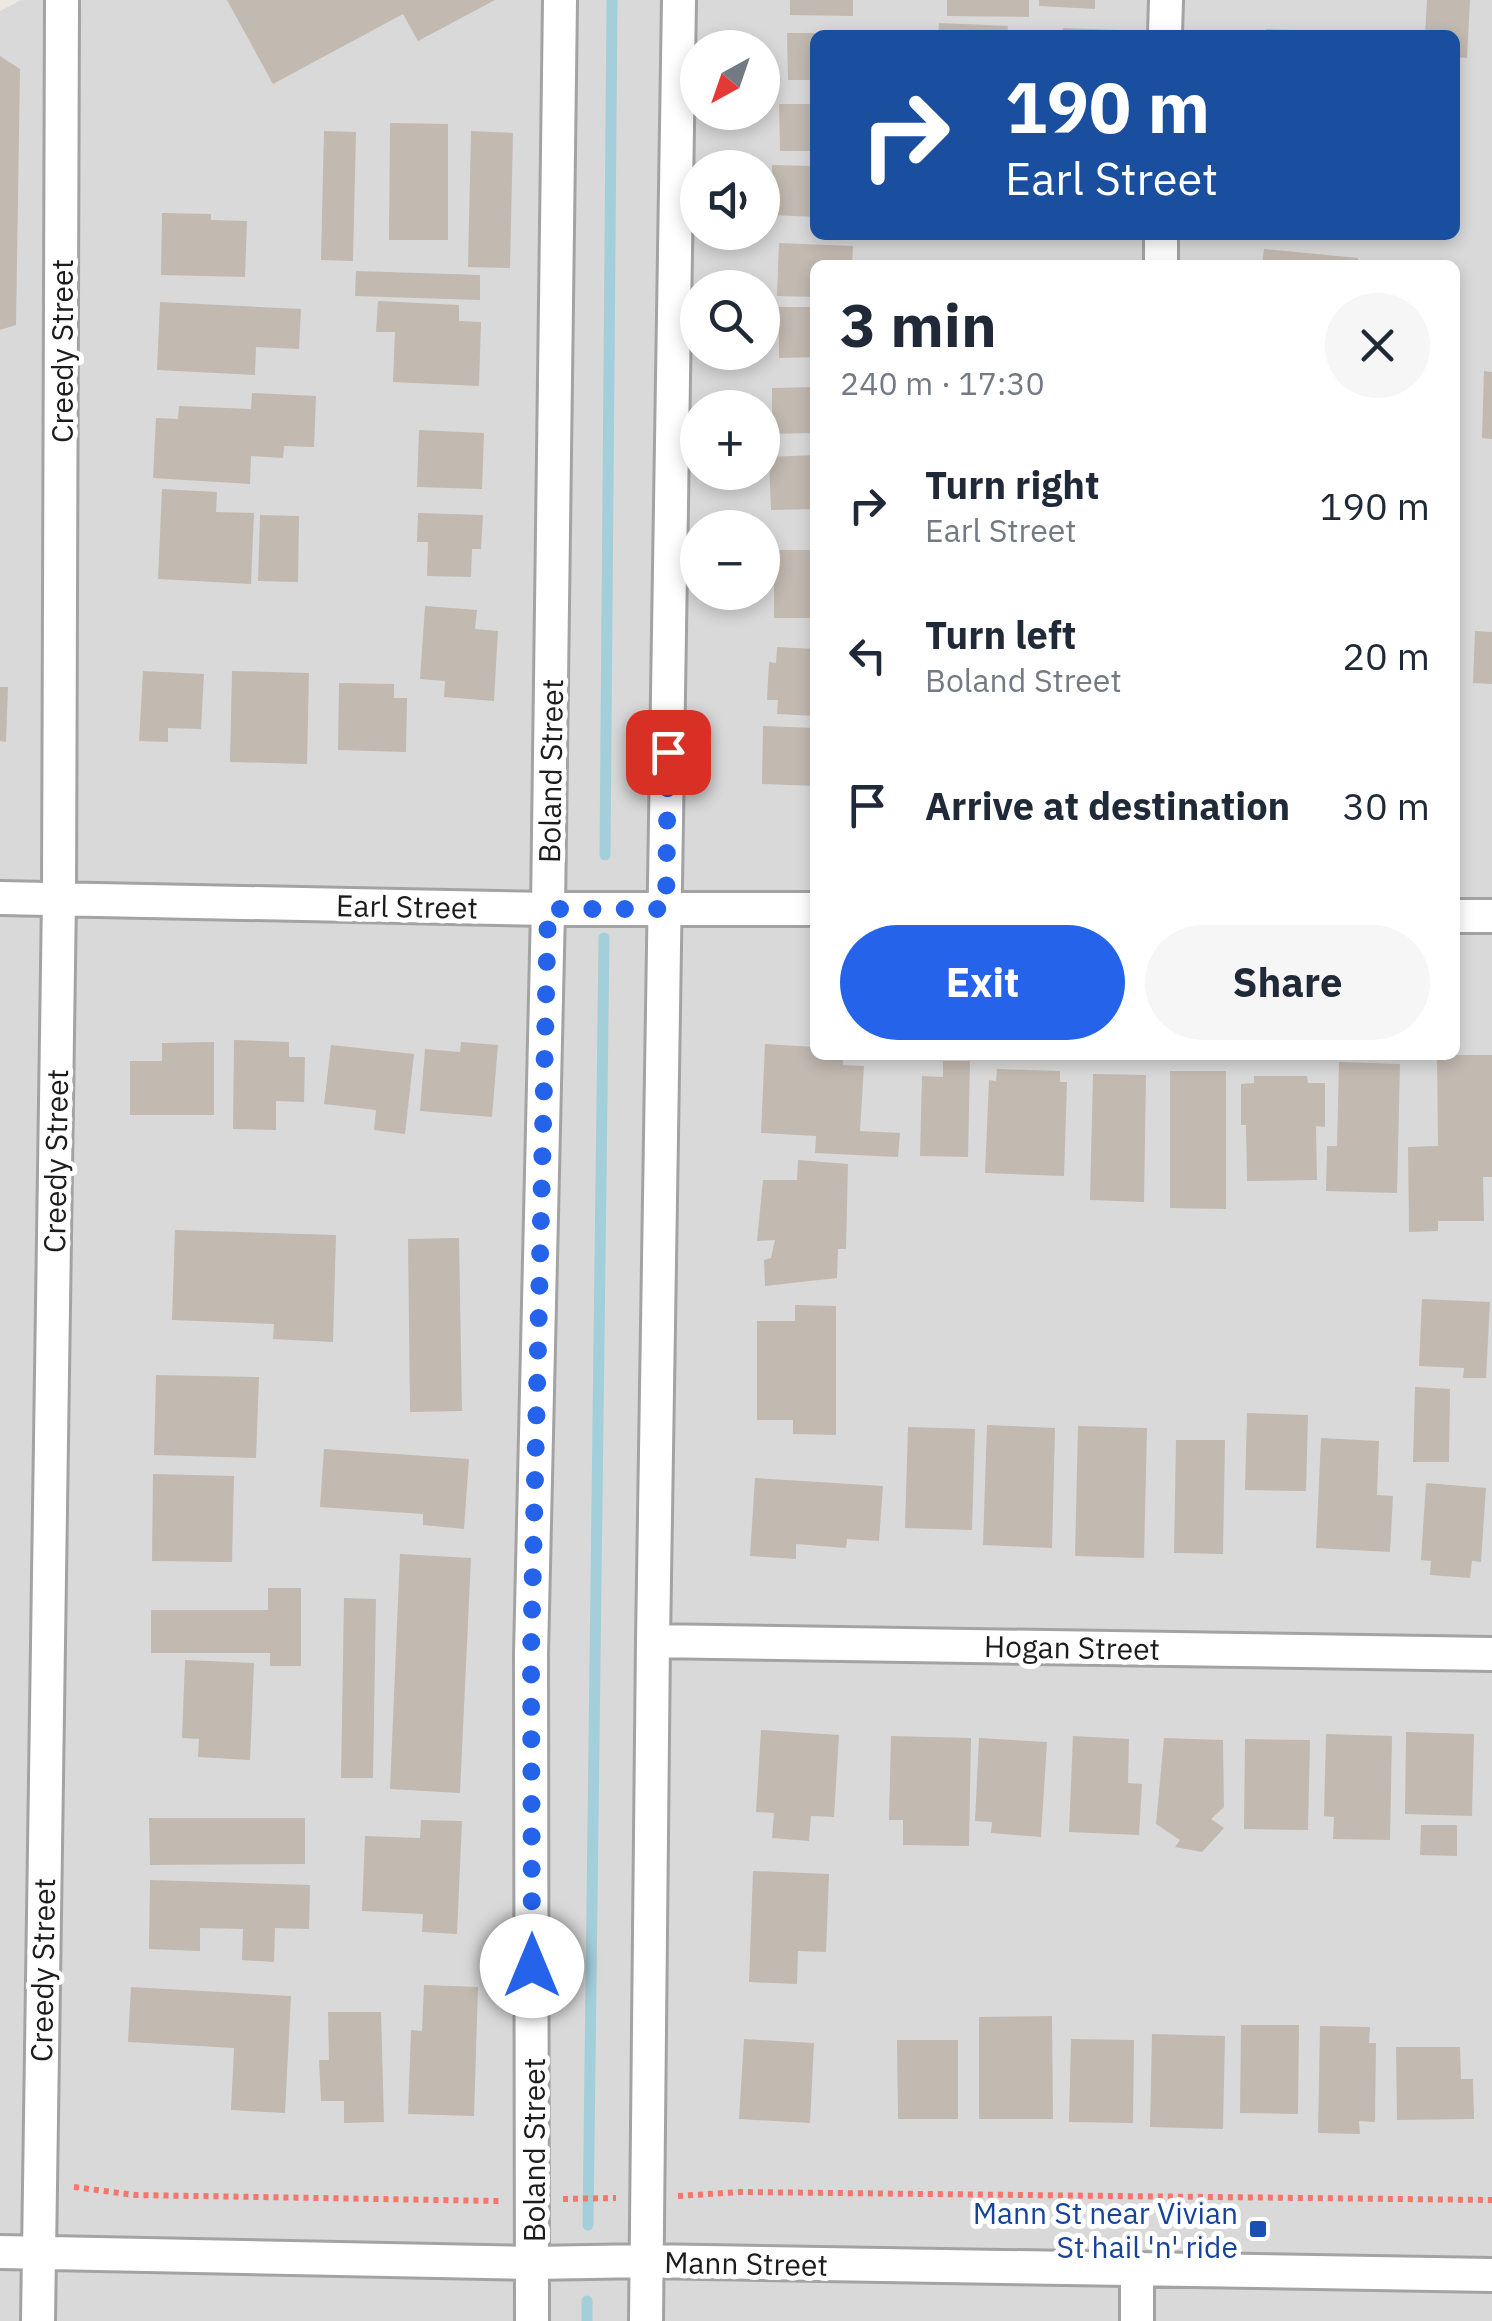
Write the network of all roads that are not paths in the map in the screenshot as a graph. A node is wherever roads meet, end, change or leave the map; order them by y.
1 (62, 0) edge
2 (560, 0) edge
3 (679, 0) edge
4 (1166, 0) edge
5 (1165, 30) edge
6 (0, 898) edge
7 (59, 899) junction
8 (548, 909) junction
9 (666, 909) junction
10 (810, 910) edge
11 (1460, 916) edge
12 (1492, 916) edge
13 (653, 1641) junction
14 (1492, 1654) edge
15 (0, 2252) edge
16 (38, 2252) junction
17 (646, 2261) junction
18 (533, 2263) junction
19 (1138, 2269) junction
20 (1492, 2275) edge
21 (38, 2321) edge
22 (532, 2321) edge
23 (646, 2321) edge
24 (1137, 2321) edge

1 - 7 street, Creedy Street
2 - 8 street, Boland Street
3 - 9 street
4 - 5 street
6 - 7 street, Earl Street
7 - 8 street, Earl Street
7 - 16 street, Creedy Street
8 - 9 street, Earl Street
8 - 18 street, Boland Street
9 - 10 street, Earl Street
9 - 13 street
11 - 12 street
13 - 14 street, Hogan Street
13 - 17 street
15 - 16 street, Mann Street
16 - 18 street, Mann Street
16 - 21 street, Creedy Street
17 - 18 street, Mann Street
17 - 19 street, Mann Street
17 - 23 street
18 - 22 street, Boland Street
19 - 20 street, Mann Street
19 - 24 street

